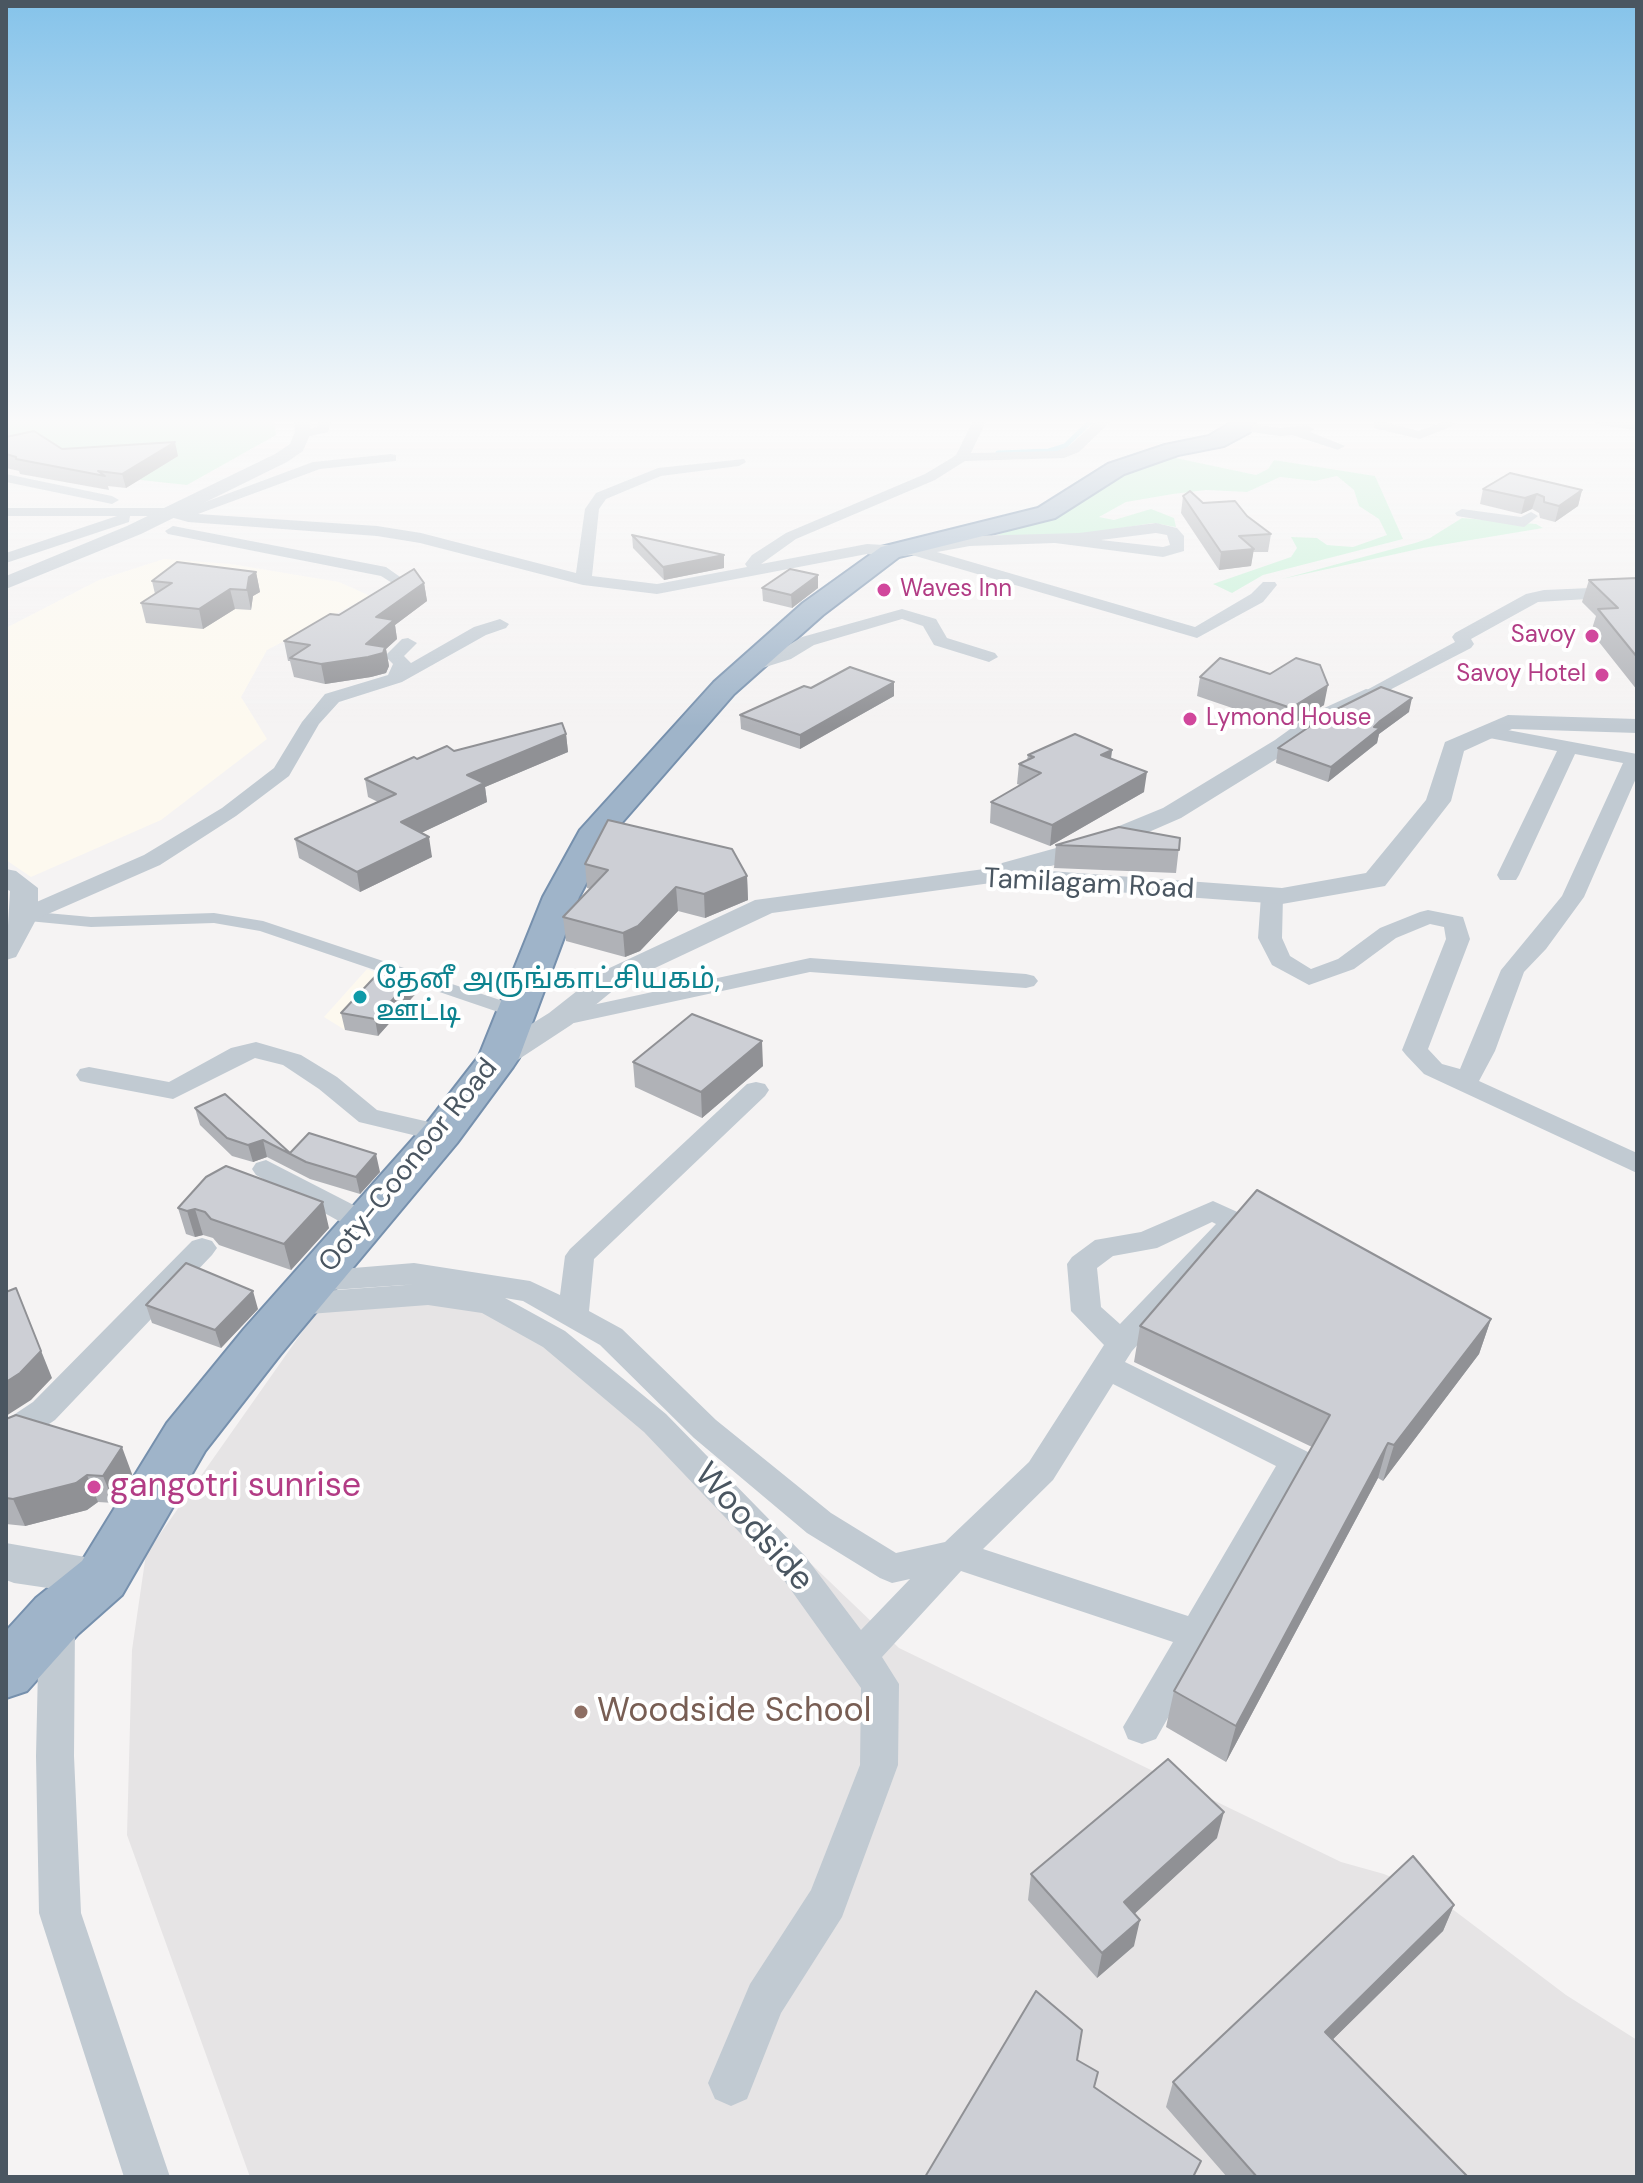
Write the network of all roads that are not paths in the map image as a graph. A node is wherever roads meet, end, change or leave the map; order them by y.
1 (128, 523) edge
2 (135, 523) edge
3 (160, 523) edge
4 (293, 523) edge
5 (590, 523) edge
6 (822, 523) edge
7 (1009, 523) edge
8 (1056, 539) junction
9 (902, 551) junction
10 (6, 558) edge
11 (756, 569) junction
12 (583, 580) junction
13 (6, 583) edge
14 (1269, 585) dead end
15 (405, 586) edge
16 (1637, 591) edge
17 (500, 624) dead end
18 (408, 643) dead end
19 (989, 657) dead end
20 (750, 666) junction
21 (396, 678) junction
22 (1372, 692) joint
23 (1637, 726) edge
24 (1486, 732) junction
25 (1568, 748) junction
26 (1636, 760) edge
27 (991, 875) junction
28 (1508, 875) dead end
29 (6, 877) edge
30 (1272, 896) junction
31 (15, 912) edge
32 (6, 951) edge
33 (1026, 981) dead end
34 (517, 1012) junction
35 (560, 1019) junction
36 (499, 1058) junction
37 (1433, 1069) junction
38 (89, 1075) dead end
39 (1467, 1080) junction
40 (756, 1090) dead end
41 (442, 1133) junction
42 (1637, 1143) edge
43 (1637, 1164) edge
44 (266, 1169) dead end
45 (365, 1223) junction
46 (202, 1248) dead end
47 (306, 1292) junction
48 (573, 1316) junction
49 (1114, 1355) junction
50 (6, 1436) edge
51 (955, 1554) junction
52 (6, 1561) edge
53 (102, 1578) junction
54 (57, 1616) junction
55 (1197, 1635) junction
56 (859, 1657) junction
57 (6, 1672) edge
58 (1142, 1727) dead end
59 (731, 2083) dead end
60 (147, 2177) edge

1 - 10 street
2 - 13 street
3 - 15 street
4 - 12 street
5 - 12 street
6 - 11 street
7 - 9 highway, Ooty-Coonoor Road
8 - 8 street
8 - 9 street
9 - 11 street
9 - 14 street
9 - 20 highway, Ooty-Coonoor Road
11 - 12 street
16 - 22 street
17 - 21 street
18 - 21 street
19 - 20 street
20 - 34 highway, Ooty-Coonoor Road
21 - 31 street
22 - 27 street
23 - 24 street, Tamilagam Road
24 - 25 street
24 - 30 street, Tamilagam Road
25 - 26 street
25 - 28 street
26 - 39 street
27 - 30 street, Tamilagam Road
27 - 35 street, Tamilagam Road
29 - 31 street
30 - 37 street
31 - 32 street
31 - 34 street
33 - 35 street
34 - 36 highway, Ooty-Coonoor Road
35 - 36 street, Tamilagam Road
36 - 41 highway, Ooty-Coonoor Road
37 - 39 street
37 - 43 street
38 - 41 street
39 - 42 street
40 - 48 street
41 - 45 highway, Ooty-Coonoor Road
44 - 45 street
45 - 47 highway, Ooty-Coonoor Road
46 - 50 street
47 - 48 street
47 - 53 highway, Ooty-Coonoor Road
47 - 56 street, Woodside
48 - 51 street
49 - 49 street
49 - 51 street
49 - 55 street
51 - 55 street
51 - 56 street
52 - 53 street
53 - 54 highway, Ooty-Coonoor Road
54 - 57 highway, Ooty-Coonoor Road
54 - 60 street
55 - 58 street
56 - 59 street, Woodside

